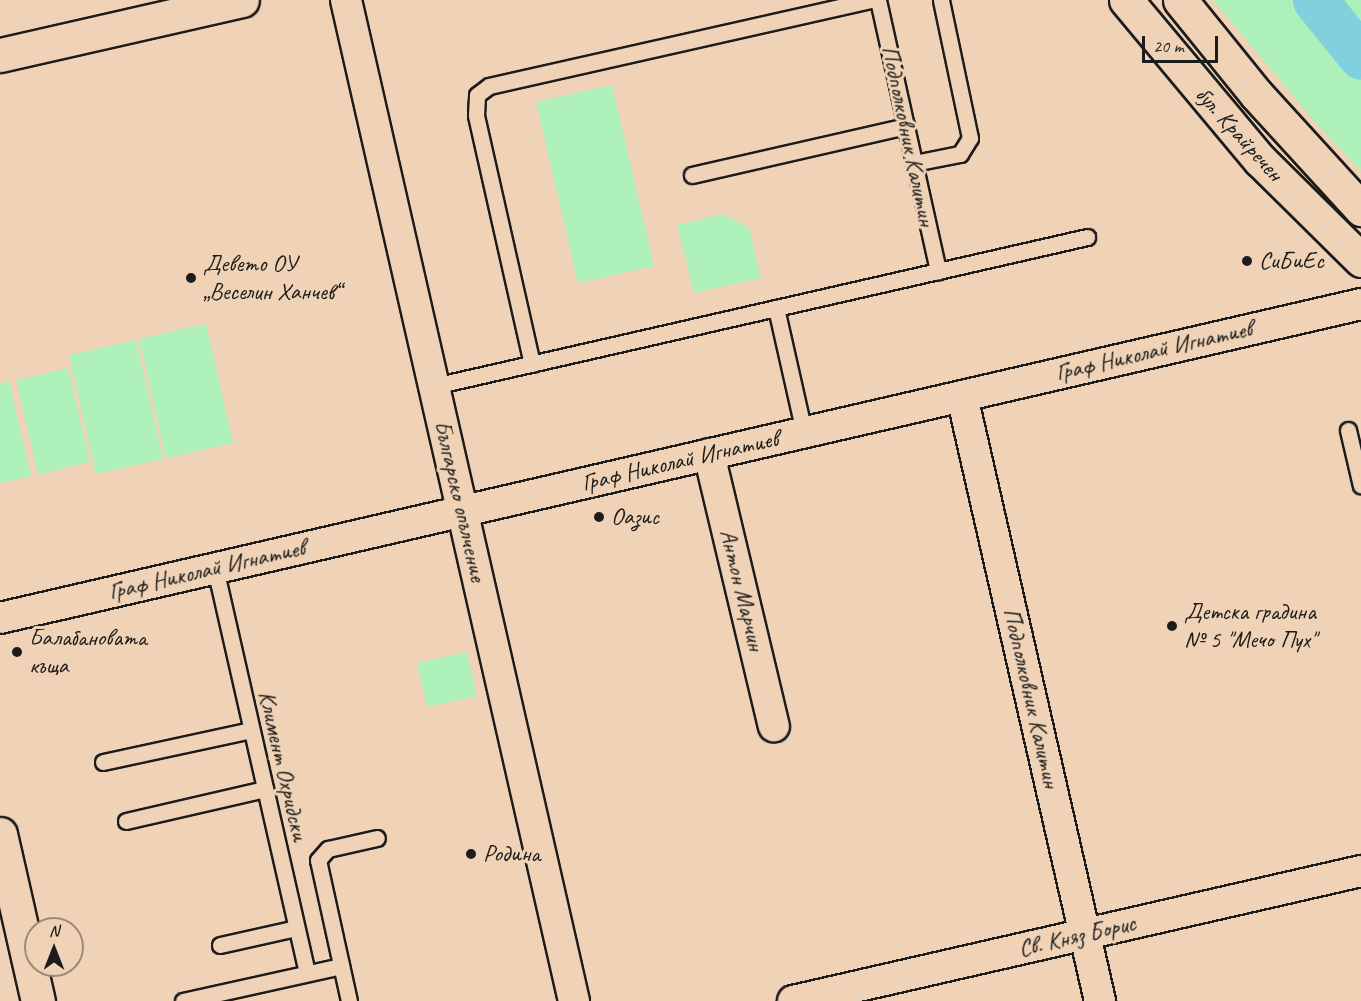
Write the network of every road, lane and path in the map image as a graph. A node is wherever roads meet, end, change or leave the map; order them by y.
1 (242, 0) edge
2 (346, 0) edge
3 (872, 0) edge
4 (878, 0) edge
5 (941, 0) edge
6 (1126, 0) edge
7 (1180, 0) edge
8 (0, 55) edge
9 (906, 126) junction
10 (914, 163) junction
11 (692, 175) dead end
12 (1361, 208) edge
13 (1087, 237) dead end
14 (1361, 260) edge
15 (938, 271) junction
16 (1361, 304) edge
17 (776, 308) junction
18 (532, 364) junction
19 (434, 386) junction
20 (962, 396) junction
21 (1348, 430) dead end
22 (804, 432) junction
23 (709, 454) junction
24 (1361, 486) edge
25 (462, 511) junction
26 (215, 568) junction
27 (0, 618) edge
28 (774, 726) dead end
29 (251, 730) junction
30 (104, 762) dead end
31 (265, 789) junction
32 (126, 820) dead end
33 (0, 834) edge
34 (376, 838) dead end
35 (1361, 871) edge
36 (296, 928) junction
37 (1085, 934) junction
38 (220, 945) dead end
39 (340, 966) junction
40 (307, 973) junction
41 (841, 996) edge
42 (38, 1001) edge
43 (183, 1001) edge
44 (349, 1001) edge
45 (574, 1001) edge
46 (793, 1001) edge
47 (1100, 1001) edge

1 - 8 main road
2 - 19 street, Българско опълчение
3 - 18 lane
4 - 9 lane, Подполковник Калитин
5 - 10 lane
6 - 14 main road, бул. Крайречен
7 - 12 main road, бул. Крайречен
9 - 10 lane, Подполковник Калитин
9 - 11 lane
10 - 15 lane, Подполковник Калитин
13 - 15 lane
15 - 17 lane
16 - 20 street, Граф Николай Игнатиев
17 - 18 lane
17 - 22 lane
18 - 19 lane
19 - 25 street, Българско опълчение
20 - 22 street, Граф Николай Игнатиев
20 - 37 street, Подполковник Калитин
21 - 24 lane
22 - 23 street, Граф Николай Игнатиев
23 - 25 street, Граф Николай Игнатиев
23 - 28 street, Антон Марчин
25 - 26 street, Граф Николай Игнатиев
25 - 45 street, Българско опълчение
26 - 27 street, Граф Николай Игнатиев
26 - 29 lane, Климент Охридски
29 - 30 lane
29 - 31 lane, Климент Охридски
31 - 32 lane
31 - 36 lane, Климент Охридски
33 - 42 main road
34 - 39 lane
35 - 37 street, Св. Княз Борис
36 - 38 lane
36 - 40 lane, Климент Охридски
37 - 41 street, Св. Княз Борис
37 - 47 street, Подполковник Калитин
39 - 40 lane
39 - 44 lane
40 - 43 lane
41 - 46 street, Св. Княз Борис

